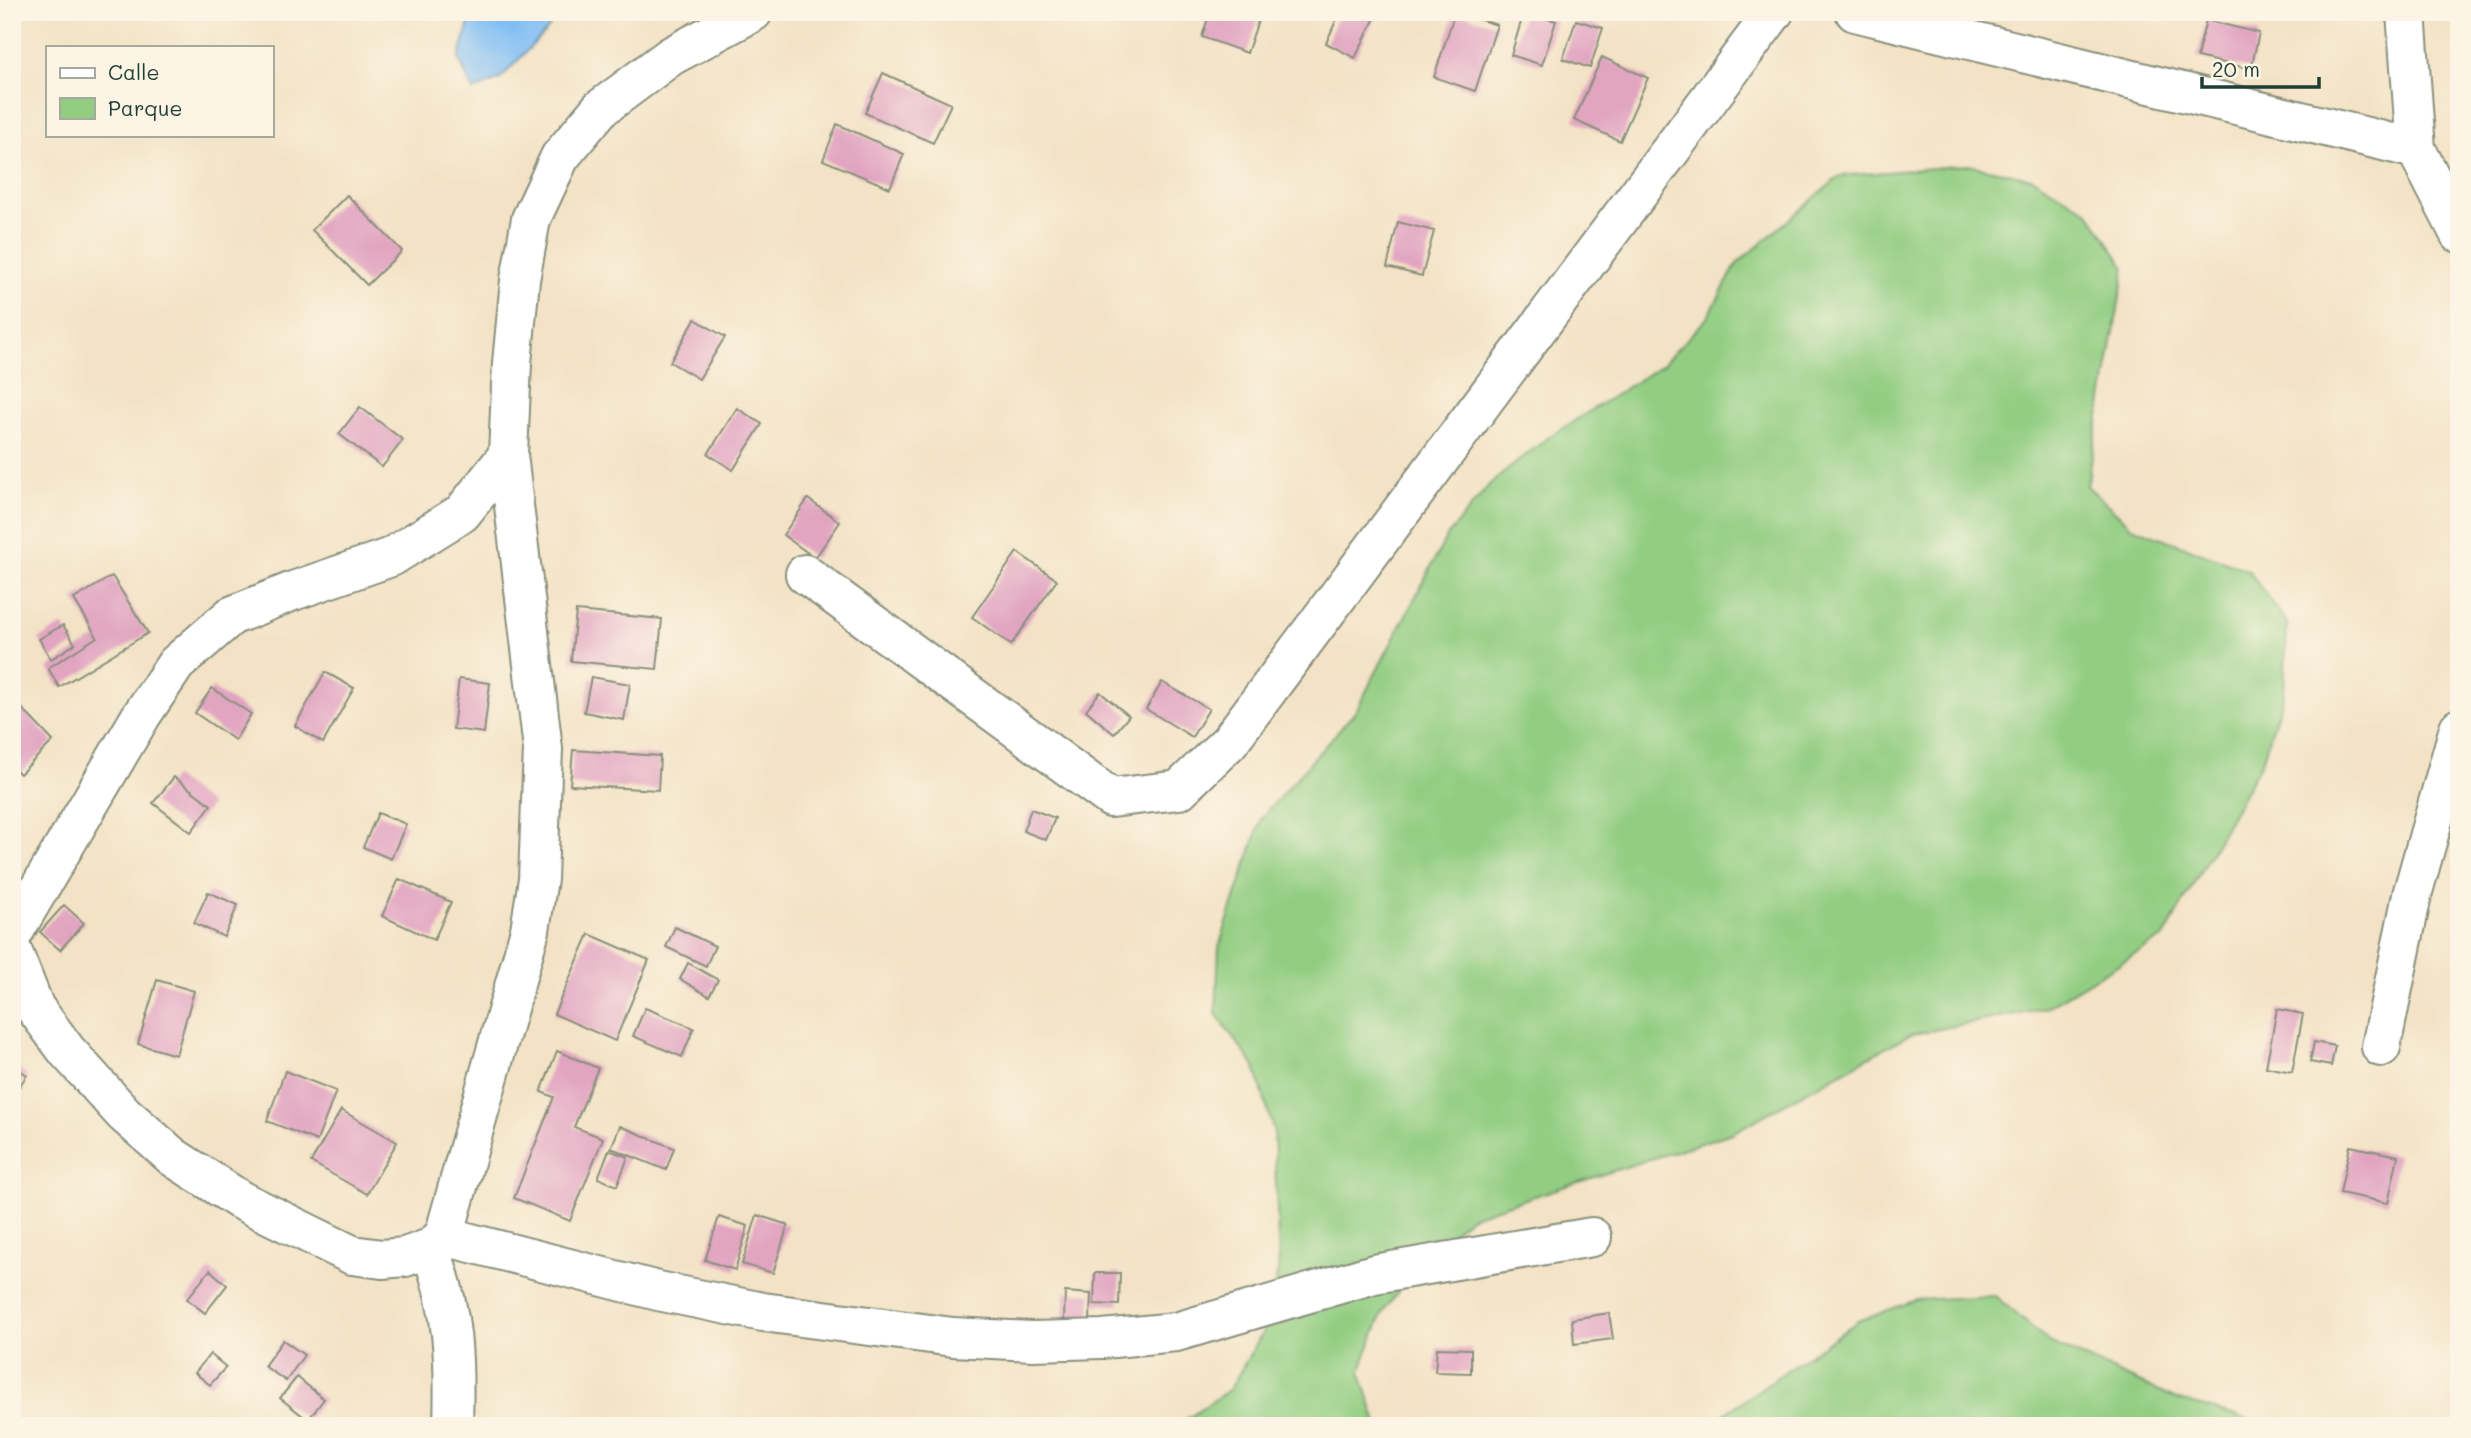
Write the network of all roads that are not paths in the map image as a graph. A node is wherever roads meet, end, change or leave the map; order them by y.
1 (753, 12) edge
2 (1774, 12) edge
3 (1855, 12) edge
4 (2406, 12) edge
5 (2416, 149) junction
6 (2459, 233) edge
7 (508, 455) junction
8 (805, 574) dead end
9 (2459, 728) edge
10 (12, 934) edge
11 (12, 950) edge
12 (2381, 1046) dead end
13 (1592, 1237) dead end
14 (437, 1242) junction
15 (453, 1426) edge

1 - 7 street
2 - 8 street
3 - 5 street
4 - 5 street
5 - 6 street
7 - 10 street
7 - 14 street
9 - 12 street
11 - 14 street
13 - 14 street
14 - 15 street

